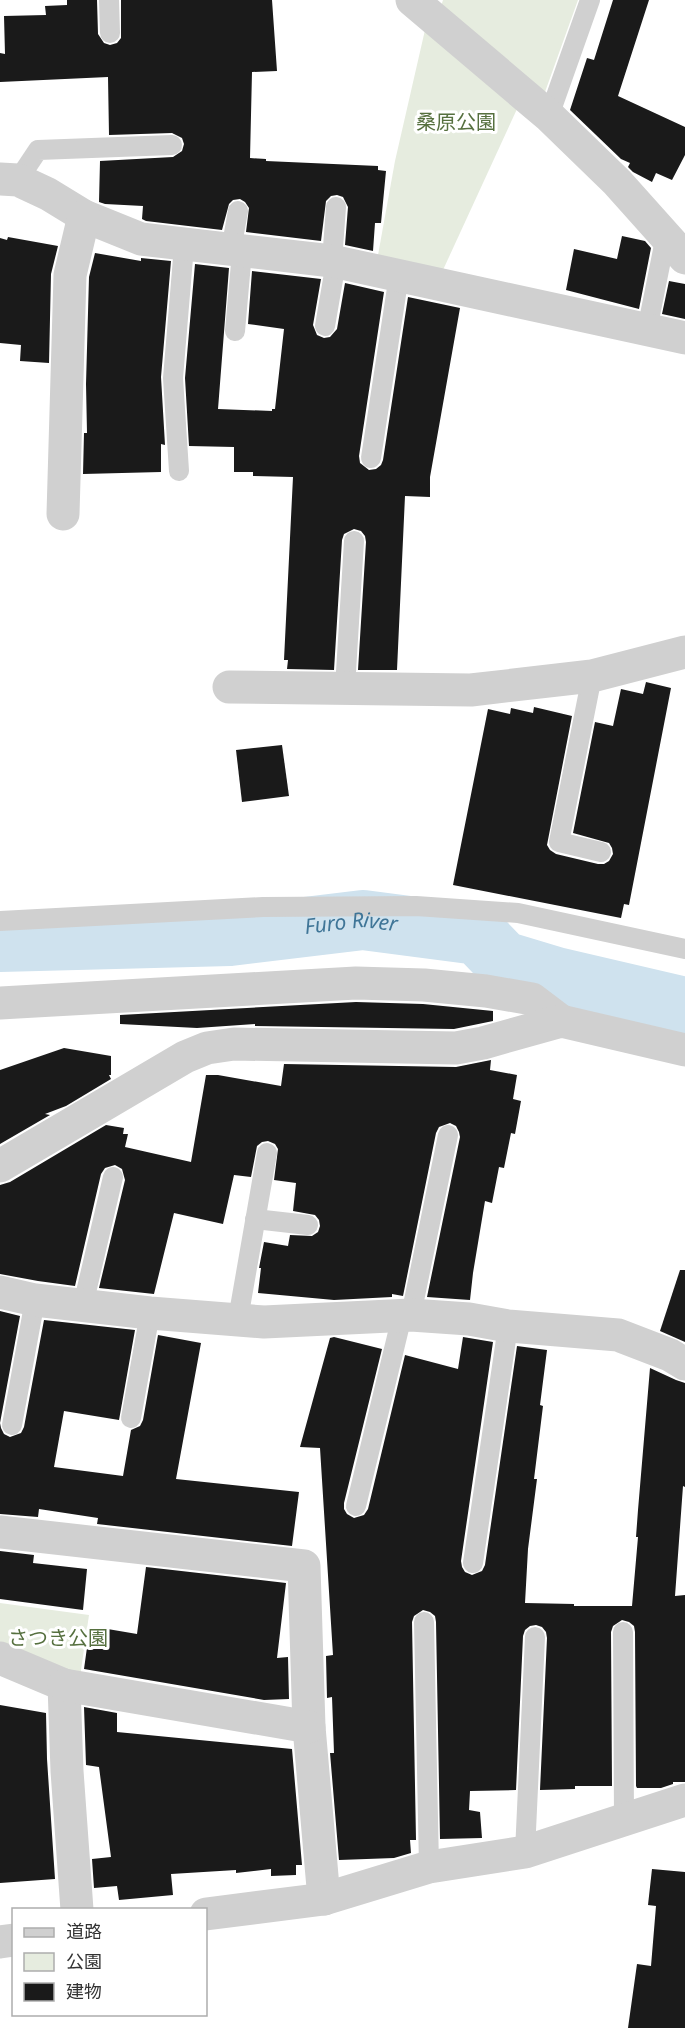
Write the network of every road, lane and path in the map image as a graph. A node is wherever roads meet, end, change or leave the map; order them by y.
1 (109, 0) edge
2 (412, 0) edge
3 (591, 0) edge
4 (110, 33) dead end
5 (549, 116) junction
6 (172, 145) dead end
7 (9, 180) edge
8 (336, 207) dead end
9 (238, 211) dead end
10 (84, 216) junction
11 (184, 246) junction
12 (676, 246) edge
13 (237, 251) junction
14 (334, 262) junction
15 (399, 274) junction
16 (325, 326) dead end
17 (647, 330) junction
18 (235, 331) dead end
19 (685, 338) edge
20 (370, 458) dead end
21 (179, 471) dead end
22 (63, 514) dead end
23 (354, 541) dead end
24 (685, 651) edge
25 (592, 676) junction
26 (229, 687) dead end
27 (345, 688) junction
28 (601, 852) dead end
29 (0, 921) edge
30 (685, 949) edge
31 (0, 1003) edge
32 (561, 1021) junction
33 (685, 1050) edge
34 (448, 1135) dead end
35 (267, 1153) dead end
36 (0, 1166) edge
37 (113, 1177) dead end
38 (255, 1219) junction
39 (308, 1225) dead end
40 (0, 1292) edge
41 (35, 1300) junction
42 (83, 1305) junction
43 (150, 1313) junction
44 (406, 1315) junction
45 (238, 1319) junction
46 (508, 1326) junction
47 (685, 1364) edge
48 (130, 1418) dead end
49 (12, 1425) dead end
50 (356, 1506) dead end
51 (0, 1532) edge
52 (473, 1563) dead end
53 (423, 1622) dead end
54 (623, 1632) dead end
55 (535, 1637) dead end
56 (0, 1658) edge
57 (64, 1685) junction
58 (309, 1727) junction
59 (685, 1800) edge
60 (624, 1819) junction
61 (525, 1851) junction
62 (429, 1867) junction
63 (324, 1899) junction
64 (77, 1908) edge
65 (207, 1914) edge

1 - 4 lane
2 - 5 street
3 - 5 lane
5 - 12 street
6 - 7 lane
7 - 10 street
8 - 14 lane
9 - 13 lane
10 - 11 street
10 - 22 street
11 - 13 street
11 - 21 lane
12 - 17 lane
13 - 14 street
13 - 18 lane
14 - 15 street
14 - 16 lane
15 - 17 street
15 - 20 lane
17 - 19 street
23 - 27 lane
24 - 25 street
25 - 27 street
25 - 28 lane
26 - 27 street
29 - 30 lane
31 - 32 street
32 - 33 street
32 - 36 street
34 - 44 lane
35 - 38 lane
37 - 42 lane
38 - 39 lane
38 - 45 lane
40 - 41 street
41 - 42 street
41 - 49 lane
42 - 43 street
43 - 45 street
43 - 48 lane
44 - 45 street
44 - 46 street
44 - 50 lane
46 - 47 street
46 - 52 lane
51 - 58 street
53 - 62 lane
54 - 60 lane
55 - 61 lane
56 - 57 street
57 - 58 street
57 - 64 street
58 - 63 street
59 - 60 street
60 - 61 street
61 - 62 street
62 - 63 street
63 - 65 street

